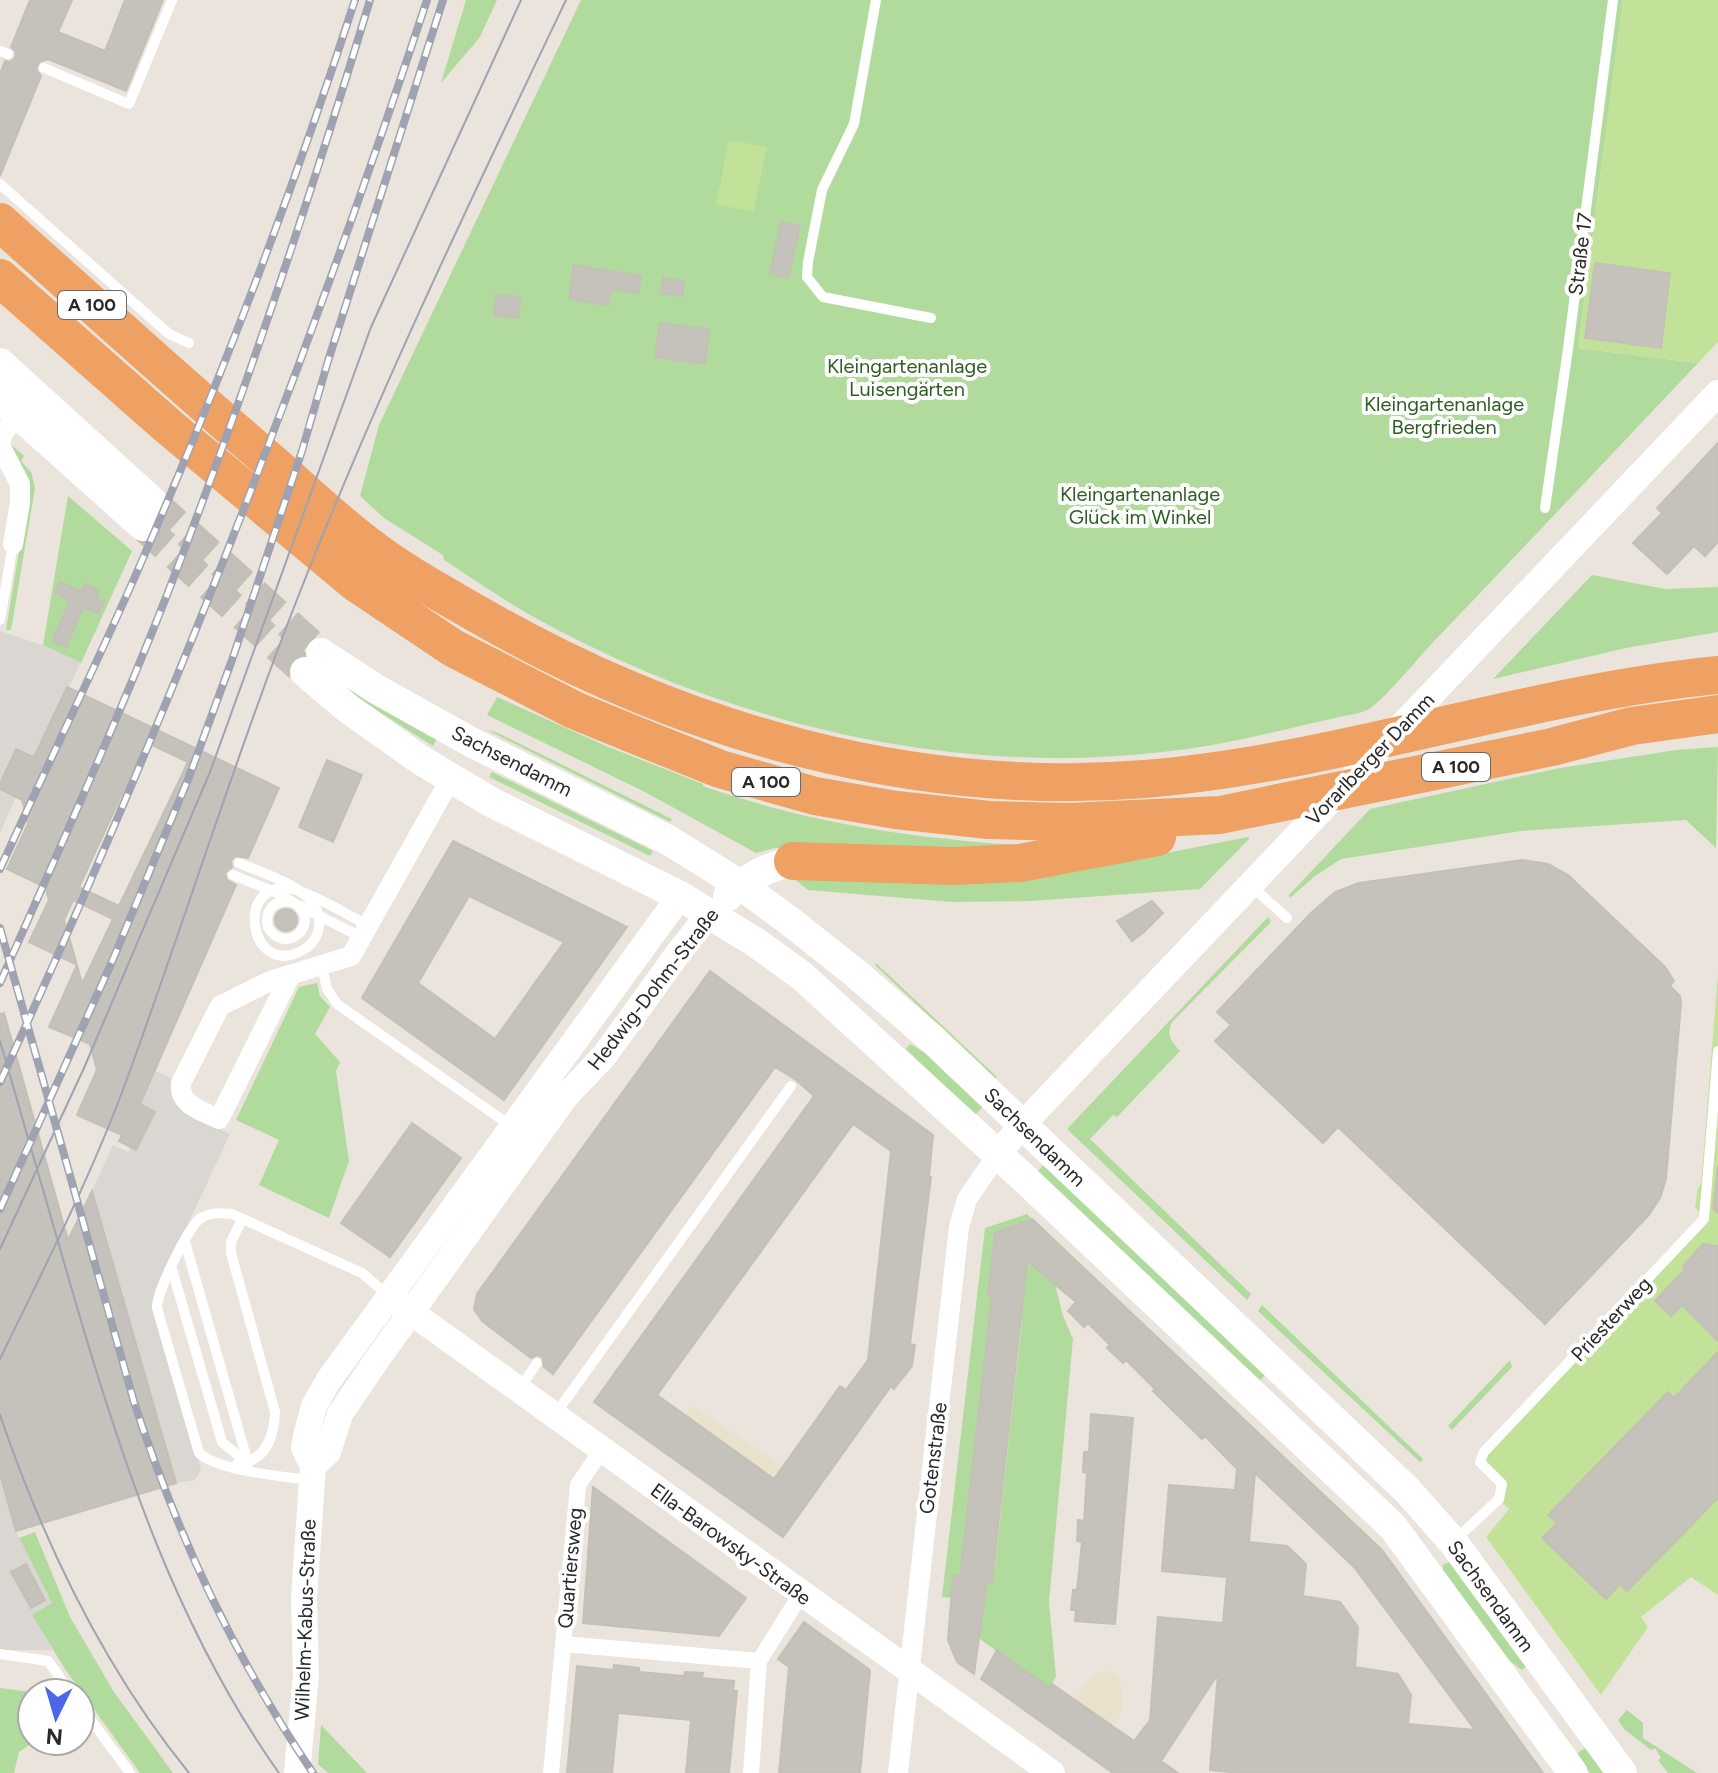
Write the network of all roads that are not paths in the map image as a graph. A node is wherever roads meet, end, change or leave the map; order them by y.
1 (172, 0) edge
2 (876, 0) edge
3 (1613, 0) edge
4 (44, 68) dead end
5 (0, 184) edge
6 (0, 222) edge
7 (0, 278) edge
8 (931, 318) dead end
9 (189, 343) dead end
10 (0, 363) edge
11 (1718, 393) edge
12 (9, 406) edge
13 (1545, 508) dead end
14 (13, 544) joint
15 (0, 620) edge
16 (1718, 646) edge
17 (1718, 675) edge
18 (1653, 683) junction
19 (1709, 717) edge
20 (471, 742) junction
21 (451, 778) junction
22 (1220, 815) junction
23 (793, 861) joint
24 (239, 863) dead end
25 (233, 875) dead end
26 (739, 884) junction
27 (1250, 885) junction
28 (680, 896) junction
29 (710, 913) junction
30 (1287, 918) dead end
31 (366, 932) junction
32 (322, 967) junction
33 (290, 976) junction
34 (1718, 1051) edge
35 (791, 1086) dead end
36 (1022, 1125) junction
37 (512, 1127) junction
38 (998, 1154) junction
39 (242, 1219) junction
40 (185, 1242) junction
41 (172, 1269) junction
42 (400, 1304) junction
43 (537, 1363) dead end
44 (518, 1391) junction
45 (554, 1416) junction
46 (601, 1451) junction
47 (248, 1463) junction
48 (231, 1465) junction
49 (312, 1473) junction
50 (260, 1474) junction
51 (1453, 1542) junction
52 (1423, 1566) junction
53 (801, 1594) junction
54 (563, 1644) junction
55 (0, 1654) edge
56 (759, 1661) junction
57 (909, 1671) junction
58 (60, 1677) edge
59 (96, 1727) edge
60 (1588, 1727) junction
61 (1565, 1762) edge
62 (130, 1773) edge
63 (297, 1773) edge
64 (551, 1773) edge
65 (751, 1773) edge
66 (898, 1773) edge
67 (1052, 1773) edge
68 (1622, 1773) edge

1 - 4 lane
2 - 8 lane
3 - 13 lane, Straße 17
5 - 9 lane
6 - 18 highway, A 100
7 - 22 highway, A 100
10 - 12 main road
11 - 27 street, Vorarlberger Damm
12 - 14 street
14 - 15 lane
16 - 18 highway
17 - 18 highway, A 100
19 - 22 highway, A 100
20 - 21 main road
20 - 21 main road, Sachsendamm
20 - 26 main road, Sachsendamm
21 - 28 main road, Sachsendamm
21 - 31 street
22 - 23 highway
23 - 26 main road
24 - 31 lane
25 - 31 lane
26 - 28 main road, Hedwig-Dohm-Straße
26 - 29 main road, Hedwig-Dohm-Straße
26 - 36 main road, Sachsendamm
27 - 30 lane
27 - 36 street, Vorarlberger Damm
28 - 29 main road, Sachsendamm
28 - 37 street, Hedwig-Dohm-Straße
29 - 38 main road, Sachsendamm
29 - 42 street, Hedwig-Dohm-Straße
31 - 32 street
32 - 33 street
32 - 37 lane
33 - 33 street
34 - 51 lane, Priesterweg
35 - 45 lane
36 - 38 street, Vorarlberger Damm
36 - 51 main road, Sachsendamm
37 - 42 street, Hedwig-Dohm-Straße
38 - 52 main road, Sachsendamm
38 - 57 street, Gotenstraße
39 - 40 lane
39 - 42 lane
39 - 47 lane
40 - 41 lane
40 - 47 lane
41 - 47 lane
41 - 48 lane
42 - 44 street, Ella-Barowsky-Straße
42 - 49 street, Wilhelm-Kabus-Straße
43 - 44 lane
44 - 45 street, Ella-Barowsky-Straße
45 - 46 street, Ella-Barowsky-Straße
46 - 53 street, Ella-Barowsky-Straße
46 - 54 street, Quartiersweg
47 - 48 lane
47 - 50 lane
48 - 50 lane
49 - 50 lane
49 - 63 street, Wilhelm-Kabus-Straße
51 - 52 main road
51 - 60 main road, Sachsendamm
52 - 61 main road, Sachsendamm
53 - 56 street
53 - 57 street, Ella-Barowsky-Straße
54 - 56 street, Quartiersweg
54 - 64 street, Quartiersweg
55 - 58 lane
56 - 65 street
57 - 66 street, Gotenstraße
57 - 67 street, Ella-Barowsky-Straße
59 - 62 lane
60 - 61 main road
60 - 68 main road, Sachsendamm

